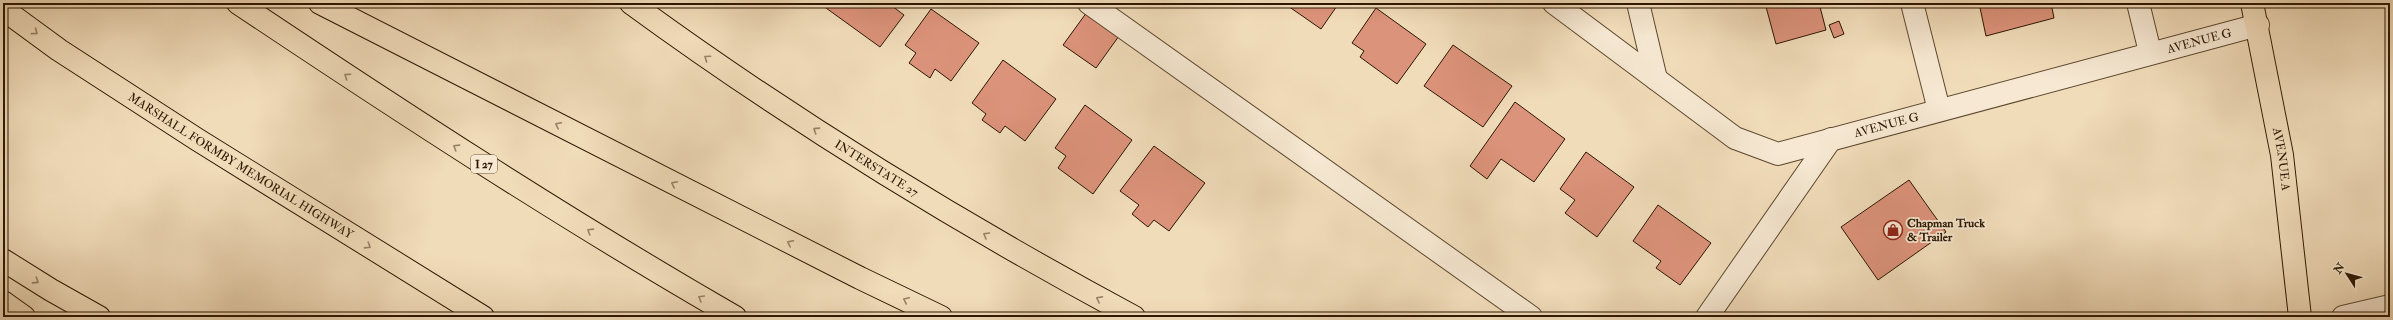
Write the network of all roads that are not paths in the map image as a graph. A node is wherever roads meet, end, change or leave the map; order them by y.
1 (238, 3) edge
2 (320, 3) edge
3 (1089, 3) edge
4 (1554, 3) edge
5 (1638, 3) edge
6 (1912, 3) edge
7 (2138, 3) edge
8 (2252, 3) edge
9 (634, 4) edge
10 (3, 9) edge
11 (2258, 25) junction
12 (2150, 52) junction
13 (1656, 79) junction
14 (1939, 110) junction
15 (1831, 140) junction
16 (3, 260) edge
17 (3, 302) edge
18 (2390, 306) edge
19 (24, 317) edge
20 (99, 317) edge
21 (483, 317) edge
22 (735, 317) edge
23 (941, 317) edge
24 (1134, 317) edge
25 (1531, 317) edge
26 (1707, 317) edge
27 (2300, 317) edge
28 (2344, 317) edge

22 -> 1 main road, I 27
23 -> 2 main road
3 - 25 street
4 - 13 street, AVENUE G
5 - 13 street
6 - 14 street
7 - 12 street
8 - 11 main road, AVENUE A
24 -> 9 main road, INTERSTATE 27
10 -> 21 main road, MARSHALL FORMBY MEMORIAL HIGHWAY
11 - 12 street, AVENUE G
11 - 27 main road, AVENUE A
12 - 14 street, AVENUE G
13 - 15 street, AVENUE G
14 - 15 street, AVENUE G
15 - 26 street
16 -> 20 main road
17 - 19 main road
18 - 28 street

